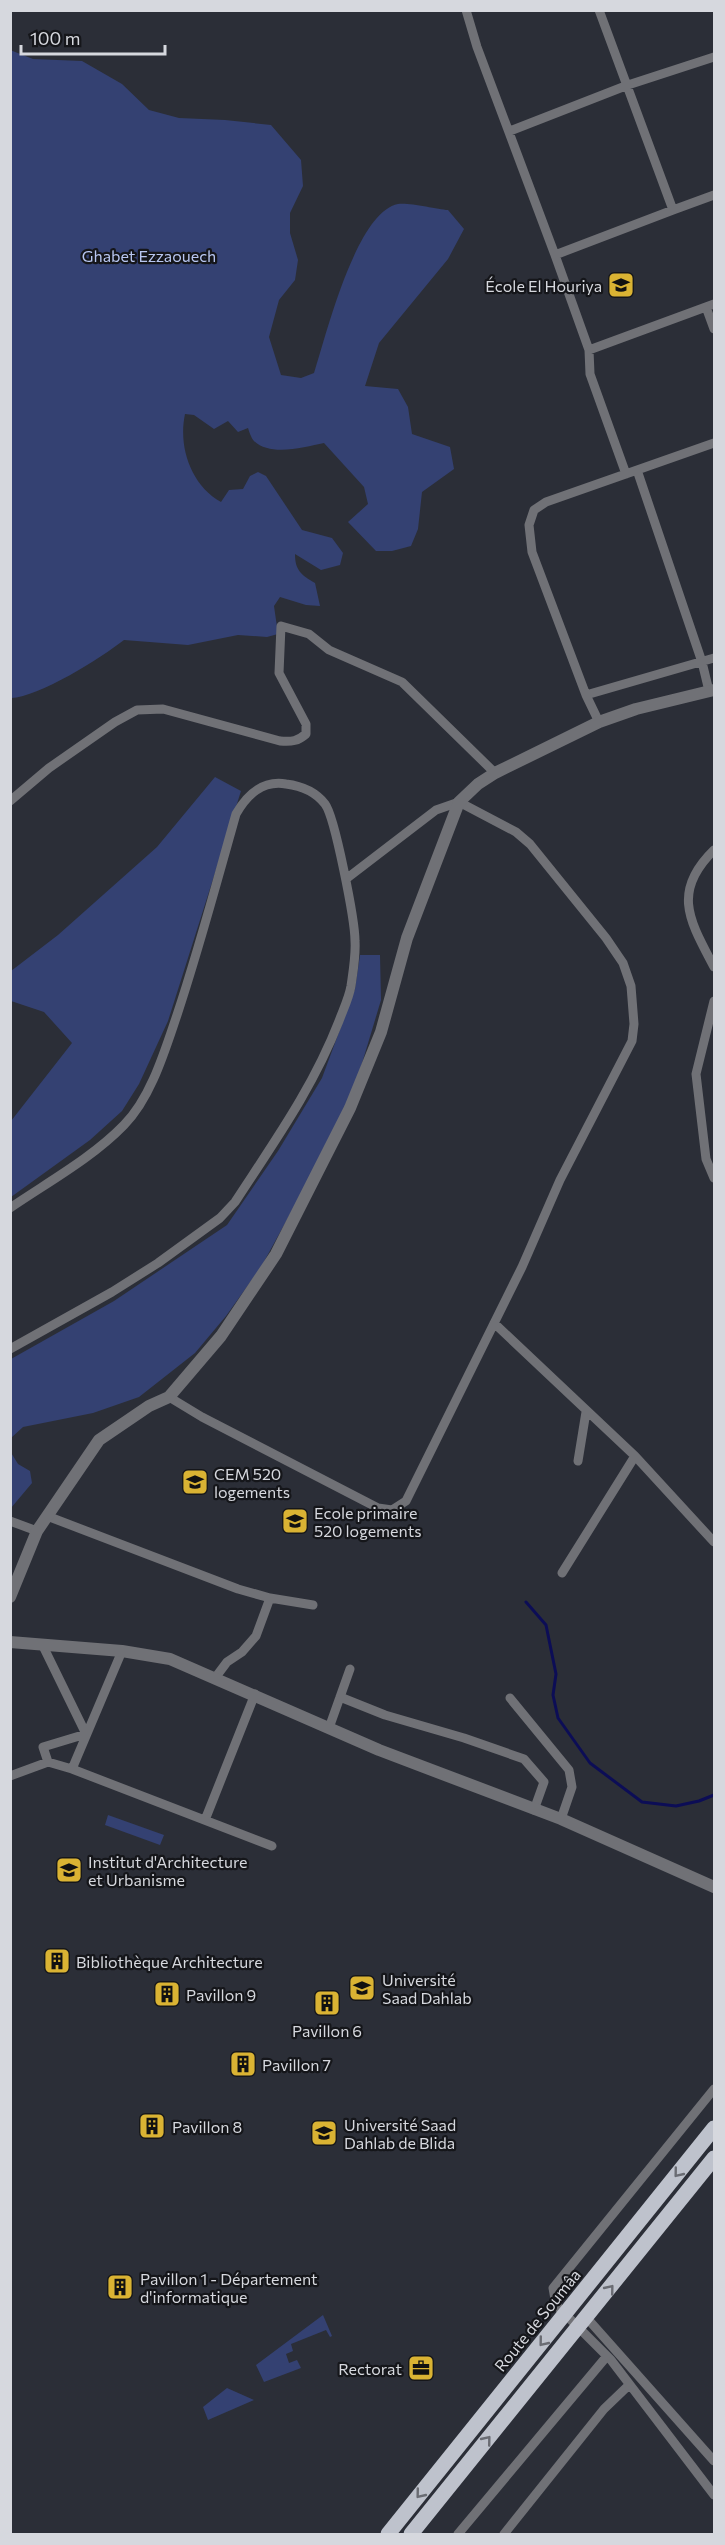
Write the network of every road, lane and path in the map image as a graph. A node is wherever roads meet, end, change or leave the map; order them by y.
1 (466, 10) edge
2 (599, 10) edge
3 (714, 57) edge
4 (628, 85) junction
5 (510, 130) junction
6 (714, 195) edge
7 (673, 210) junction
8 (555, 255) junction
9 (710, 305) edge
10 (714, 329) edge
11 (589, 350) junction
12 (714, 443) edge
13 (637, 470) junction
14 (626, 474) junction
15 (714, 658) edge
16 (702, 662) junction
17 (712, 691) edge
18 (586, 695) junction
19 (599, 722) junction
20 (495, 773) junction
21 (10, 801) edge
22 (459, 802) junction
23 (714, 850) edge
24 (346, 879) junction
25 (714, 967) edge
26 (714, 1001) edge
27 (712, 1019) edge
28 (714, 1178) edge
29 (10, 1208) edge
30 (494, 1323) junction
31 (10, 1349) edge
32 (169, 1397) junction
33 (586, 1412) junction
34 (634, 1456) junction
35 (578, 1461) dead end
36 (47, 1516) junction
37 (10, 1521) edge
38 (37, 1531) junction
39 (714, 1542) edge
40 (562, 1574) dead end
41 (10, 1597) edge
42 (270, 1598) junction
43 (313, 1605) dead end
44 (10, 1642) edge
45 (44, 1646) junction
46 (122, 1651) junction
47 (350, 1670) dead end
48 (215, 1678) junction
49 (255, 1694) junction
50 (340, 1697) junction
51 (510, 1698) dead end
52 (329, 1728) junction
53 (86, 1734) junction
54 (48, 1762) junction
55 (72, 1769) junction
56 (10, 1776) edge
57 (534, 1810) junction
58 (561, 1819) junction
59 (205, 1820) junction
60 (272, 1846) dead end
61 (714, 1887) edge
62 (714, 2089) edge
63 (714, 2128) edge
64 (714, 2158) edge
65 (565, 2314) junction
66 (582, 2322) junction
67 (607, 2356) junction
68 (629, 2385) junction
69 (714, 2461) edge
70 (714, 2495) edge
71 (388, 2535) edge
72 (411, 2535) edge
73 (458, 2535) edge
74 (504, 2535) edge

1 - 5 street
2 - 4 street
3 - 4 street
4 - 5 street
4 - 7 street
5 - 8 street
6 - 7 street
7 - 8 street
8 - 11 street
9 - 10 street
9 - 11 street
11 - 14 street
12 - 13 street
13 - 14 street
13 - 16 street
14 - 18 street
15 - 16 street
16 - 17 street
16 - 18 street
17 - 19 street
18 - 19 street
19 - 20 street
20 - 21 street
20 - 22 street
22 - 24 street
22 - 30 street
22 - 32 street
23 - 25 street
24 - 29 street
24 - 31 street
26 - 27 street
27 - 28 street
30 - 32 street
30 - 33 street
32 - 36 street
33 - 34 street
33 - 35 street
34 - 39 street
34 - 40 street
36 - 38 street
36 - 42 street
37 - 38 street
38 - 41 street
42 - 43 street
42 - 48 street
44 - 45 street
45 - 46 street
45 - 53 street
46 - 48 street
46 - 53 street
47 - 50 street
48 - 49 street
49 - 52 street
49 - 59 street
50 - 52 street
50 - 57 street
51 - 58 street
52 - 57 street
53 - 54 street
53 - 55 street
54 - 55 street
54 - 56 street
55 - 59 street
57 - 58 street
58 - 61 street
59 - 60 street
62 - 65 street
63 -> 65 highway, Route de Soumâa
66 -> 64 highway
65 - 66 street
65 -> 71 highway, Route de Soumâa
66 - 67 street
66 - 69 street
72 -> 66 highway
67 - 68 street
67 - 73 street
68 - 70 street
68 - 74 street

